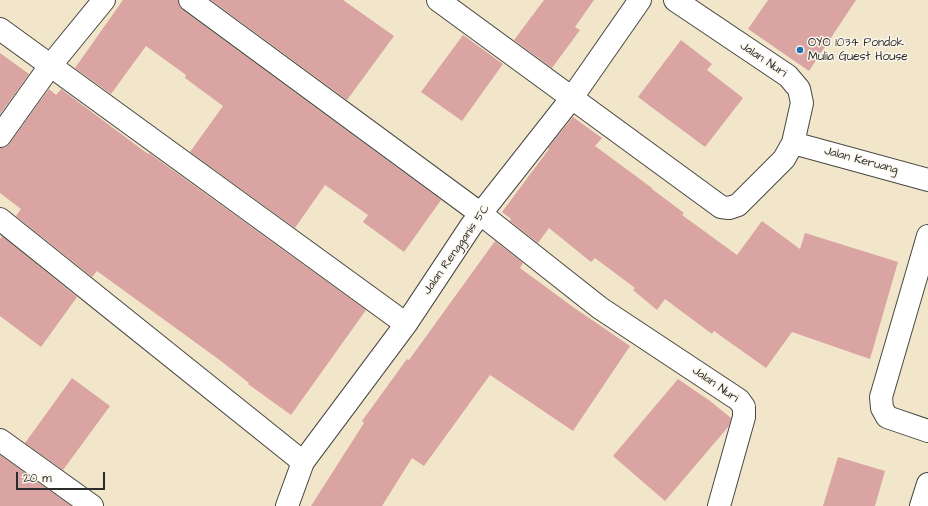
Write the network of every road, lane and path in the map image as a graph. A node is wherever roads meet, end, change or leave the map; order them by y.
1 (104, 0) edge
2 (190, 0) edge
3 (438, 0) edge
4 (640, 0) edge
5 (675, 0) edge
6 (0, 29) edge
7 (50, 66) junction
8 (571, 99) junction
9 (0, 136) edge
10 (793, 143) junction
11 (928, 180) edge
12 (481, 214) junction
13 (0, 219) edge
14 (928, 236) edge
15 (406, 324) junction
16 (928, 431) edge
17 (0, 440) edge
18 (303, 462) junction
19 (928, 484) edge
20 (92, 506) edge
21 (287, 506) edge
22 (719, 506) edge
23 (921, 506) edge

1 - 7 street
2 - 12 street
3 - 8 street
4 - 8 street, Jalan Rengganis 5C
5 - 10 street, Jalan Nuri
6 - 7 street
7 - 9 street
7 - 15 street
8 - 10 street, Jalan Nuri
8 - 12 street, Jalan Rengganis 5C
10 - 11 street, Jalan Keruang
12 - 15 street, Jalan Rengganis 5C
12 - 22 street, Jalan Nuri
13 - 18 street
14 - 16 street
15 - 18 street, Jalan Rengganis 5C
17 - 20 street
18 - 21 street, Jalan Rengganis 5C
19 - 23 street

